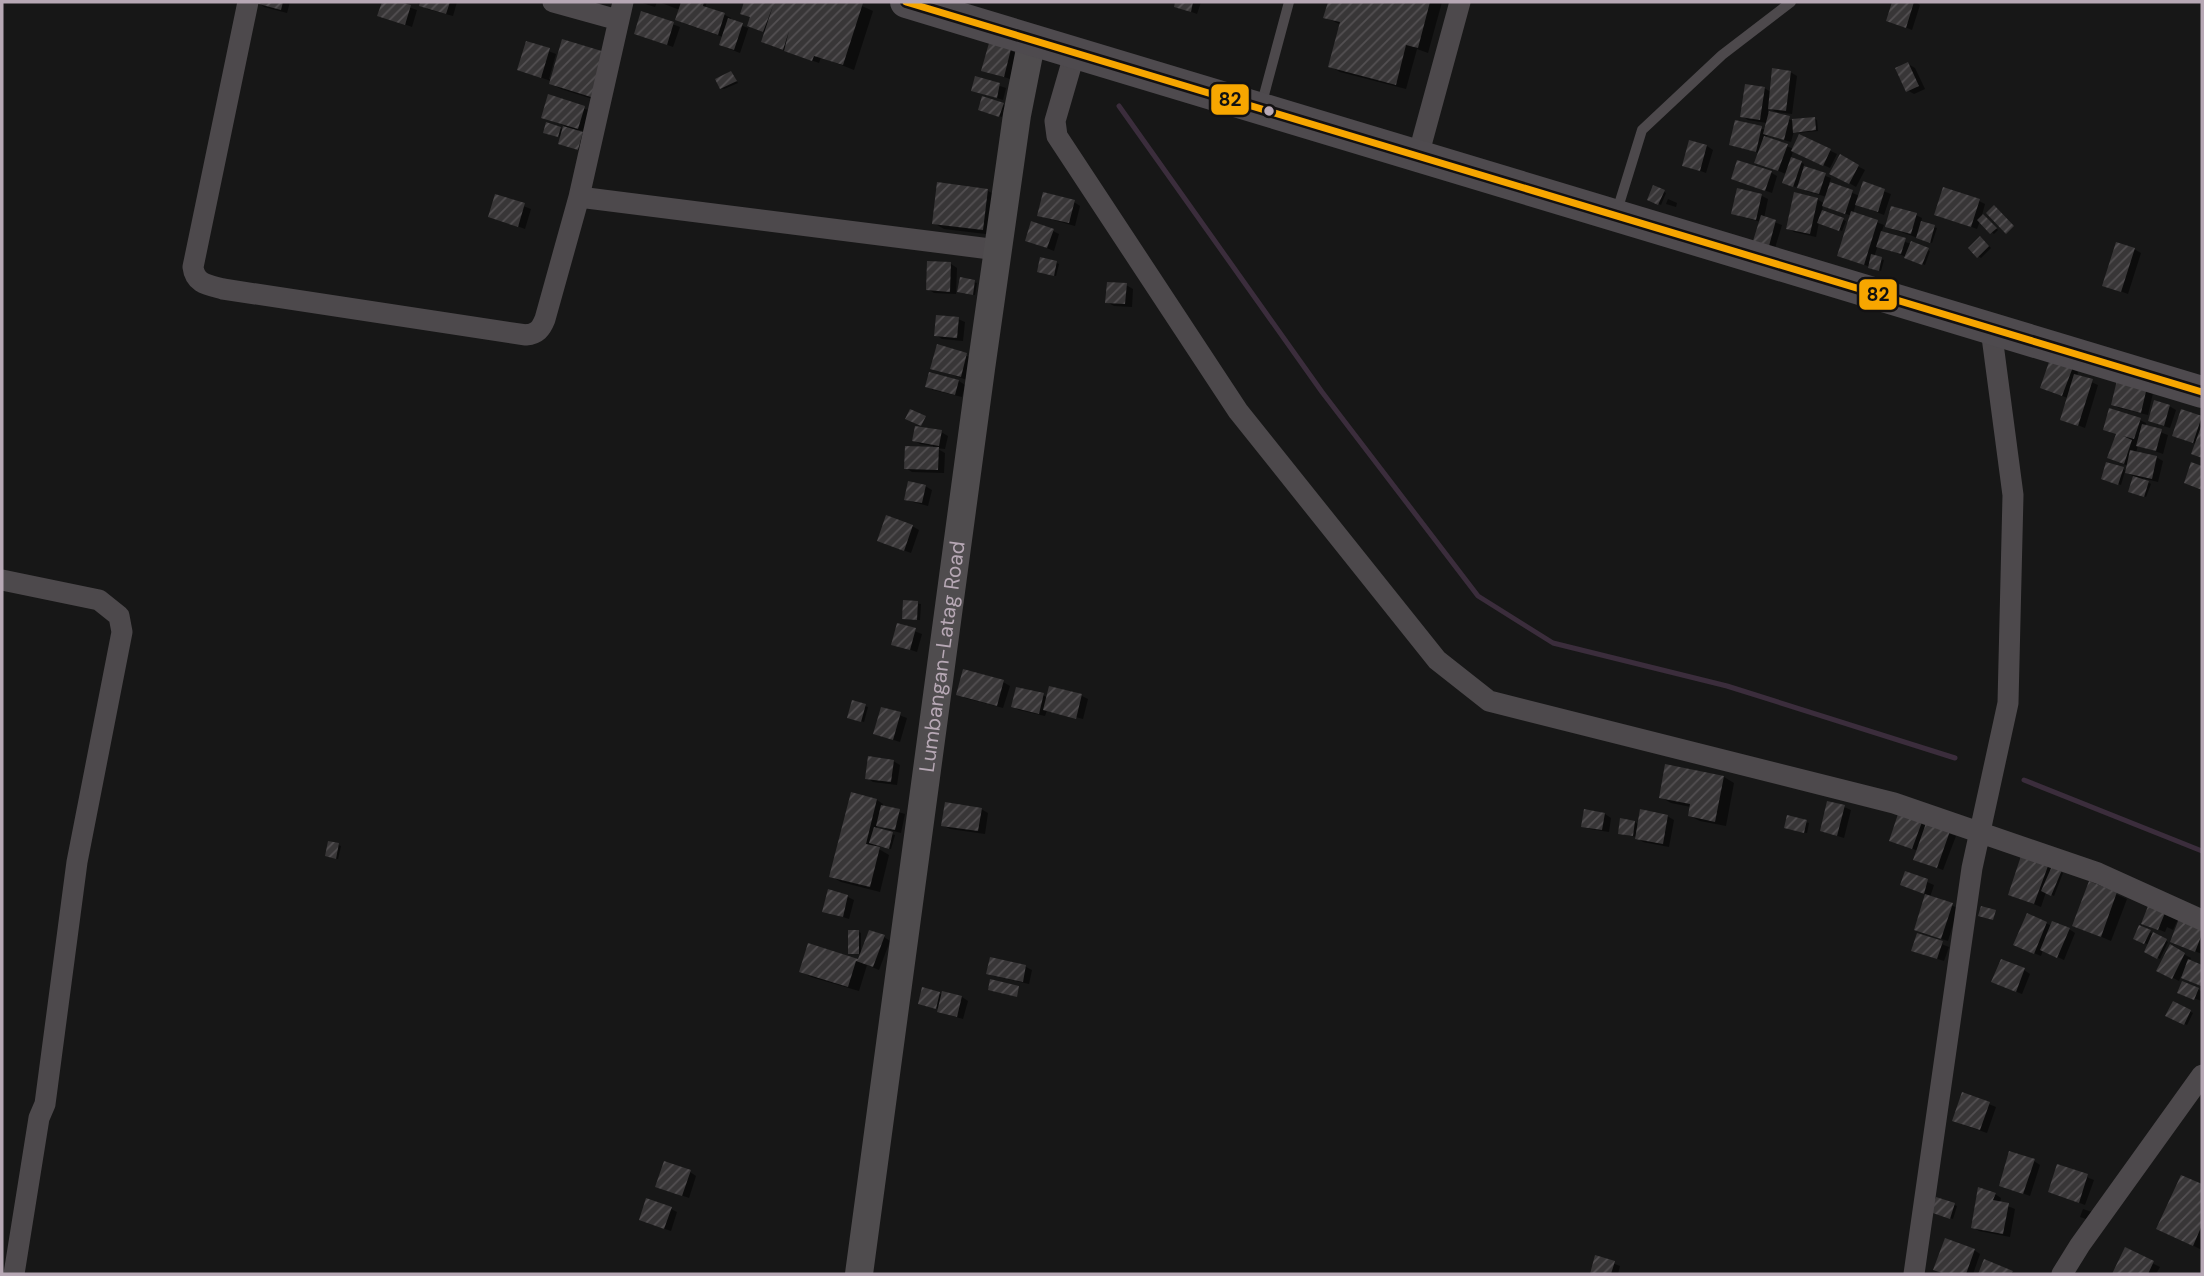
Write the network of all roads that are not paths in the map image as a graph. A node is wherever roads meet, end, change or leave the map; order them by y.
1 (248, 2) edge
2 (553, 2) edge
3 (906, 2) edge
4 (1289, 2) edge
5 (1460, 2) edge
6 (1791, 2) edge
7 (951, 9) edge
8 (621, 11) edge
9 (1032, 39) junction
10 (1075, 52) junction
11 (1260, 109) junction
12 (1418, 156) junction
13 (579, 197) junction
14 (1615, 216) junction
15 (998, 250) junction
16 (1991, 329) junction
17 (2202, 392) edge
18 (2, 580) edge
19 (1980, 832) junction
20 (2202, 920) edge
21 (2202, 1075) edge
22 (14, 1274) edge
23 (859, 1274) edge
24 (1914, 1274) edge
25 (2062, 1274) edge

1 - 13 street
2 - 8 street
3 - 7 main road
4 - 11 lane
5 - 12 street
6 - 14 lane
7 - 9 main road
8 - 13 street
9 - 10 main road
9 - 15 street, Lumbangan-Latag Road
10 - 11 main road
10 - 19 street
11 - 12 main road
12 - 14 main road
13 - 15 street
14 - 16 main road
15 - 23 street, Lumbangan-Latag Road
16 - 17 main road
16 - 19 street
18 - 22 street
19 - 20 street
19 - 24 street
21 - 25 street

